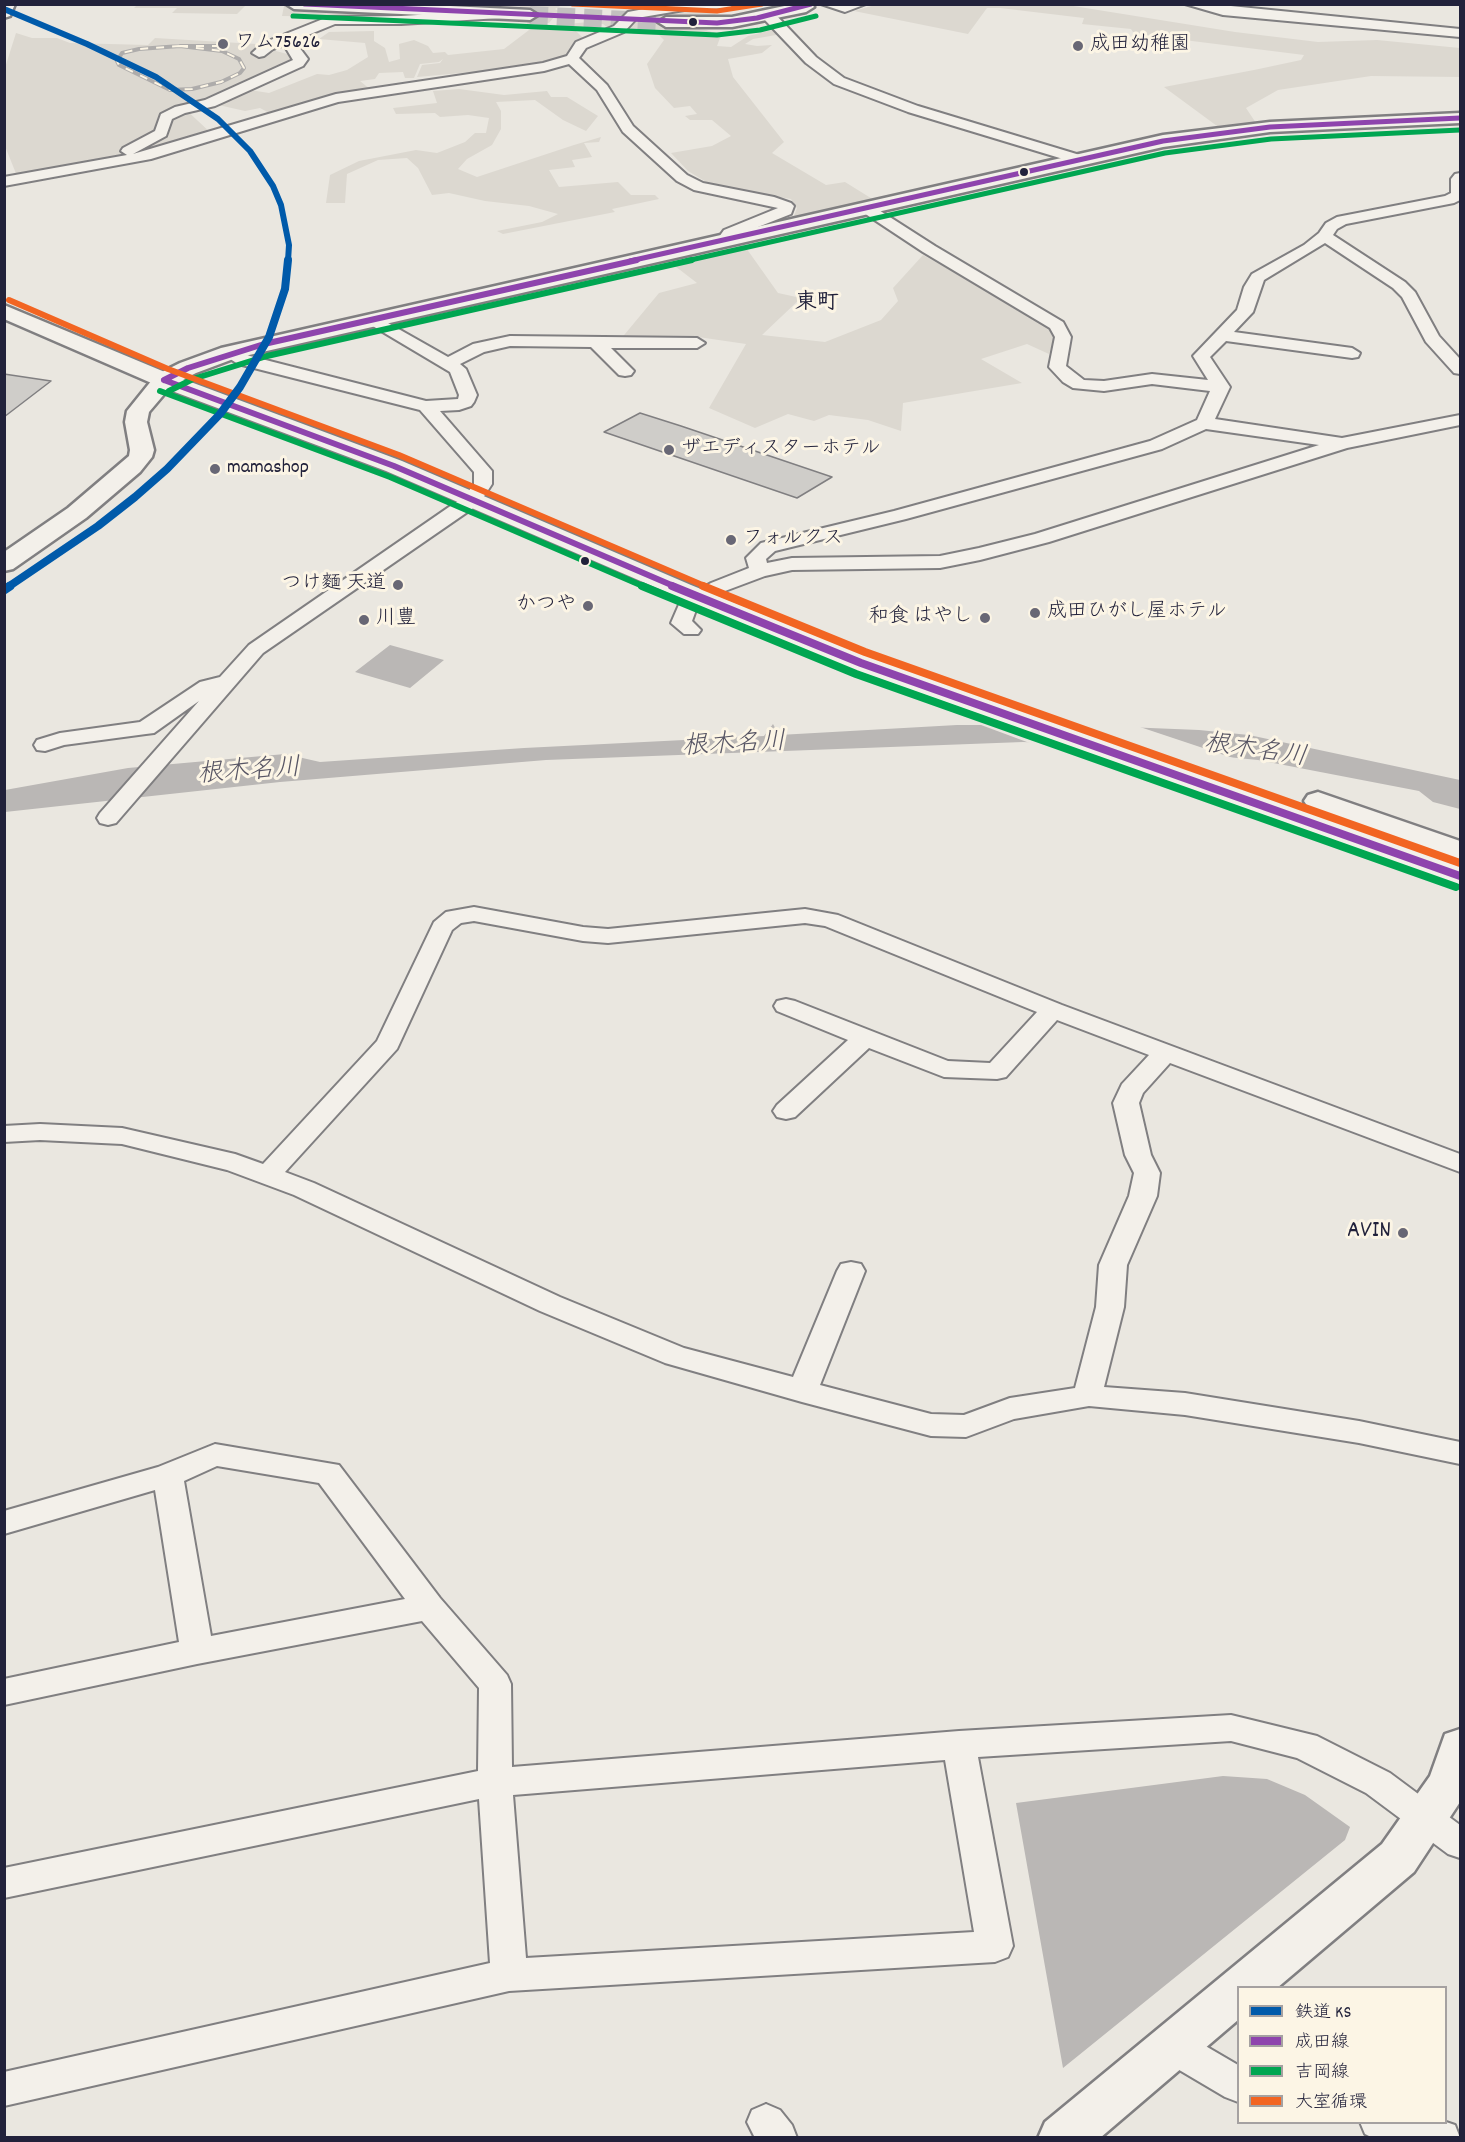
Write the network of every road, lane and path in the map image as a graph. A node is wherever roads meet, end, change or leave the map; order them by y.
1 (7, 4) edge
2 (294, 4) edge
3 (429, 4) edge
4 (729, 4) edge
5 (827, 4) edge
6 (860, 4) edge
7 (1191, 4) edge
8 (682, 5) edge
9 (806, 7) dead end
10 (4, 13) edge
11 (502, 14) junction
12 (530, 15) tunnel mouth
13 (769, 16) junction
14 (666, 22) tunnel mouth
15 (1461, 33) edge
16 (290, 38) junction
17 (259, 53) dead end
18 (572, 59) junction
19 (1461, 118) edge
20 (133, 158) junction
21 (1078, 159) junction
22 (1461, 177) edge
23 (4, 182) edge
24 (866, 208) junction
25 (1324, 236) junction
26 (729, 239) junction
27 (4, 294) edge
28 (4, 311) edge
29 (372, 319) junction
30 (1221, 335) junction
31 (1451, 337) dead end
32 (1432, 338) junction
33 (596, 343) junction
34 (697, 343) dead end
35 (230, 353) junction
36 (1352, 353) dead end
37 (447, 364) junction
38 (188, 368) junction
39 (1461, 369) edge
40 (626, 371) dead end
41 (164, 380) junction
42 (1221, 387) junction
43 (426, 406) junction
44 (1460, 421) edge
45 (1204, 423) junction
46 (1343, 443) junction
47 (477, 492) junction
48 (4, 564) edge
49 (759, 571) junction
50 (709, 593) junction
51 (691, 630) dead end
52 (872, 656) junction
53 (225, 683) junction
54 (45, 745) dead end
55 (108, 818) dead end
56 (1461, 851) edge
57 (1461, 876) edge
58 (786, 1006) dead end
59 (1053, 1010) junction
60 (865, 1038) junction
61 (1167, 1051) junction
62 (786, 1111) dead end
63 (4, 1134) edge
64 (1461, 1162) edge
65 (268, 1175) junction
66 (851, 1271) dead end
67 (802, 1392) junction
68 (1089, 1396) junction
69 (1461, 1453) edge
70 (168, 1475) junction
71 (4, 1523) edge
72 (429, 1607) junction
73 (197, 1651) junction
74 (4, 1692) edge
75 (959, 1744) junction
76 (1461, 1747) edge
77 (495, 1782) junction
78 (1425, 1818) junction
79 (1461, 1844) edge
80 (4, 1883) edge
81 (509, 1975) junction
82 (1244, 1986) edge
83 (1237, 1993) edge
84 (1172, 2046) junction
85 (1237, 2084) edge
86 (4, 2089) edge
87 (1387, 2124) edge
88 (1063, 2138) edge
89 (1441, 2138) edge

1 - 10 main road
2 - 11 main road
3 - 11 street
4 - 8 street
5 - 6 street
7 - 15 street
8 - 18 street
9 - 13 main road
11 - 12 main road
11 - 16 street
13 - 14 main road
13 - 21 street
16 - 17 street
16 - 20 street
18 - 20 street
18 - 26 street
19 - 21 main road
20 - 23 street
21 - 24 main road
22 - 25 street
24 - 26 main road
24 - 42 street
25 - 30 street
25 - 32 street
26 - 29 main road
27 - 38 main road
28 - 41 main road
29 - 35 main road
29 - 37 street
30 - 36 street
30 - 42 street
31 - 32 street
32 - 39 street
33 - 34 street
33 - 37 street
33 - 40 street
35 - 38 main road
35 - 43 street
37 - 43 street
38 - 41 main road
38 - 47 main road
41 - 47 main road
41 - 48 main road
42 - 45 street
43 - 47 street
44 - 46 street
45 - 46 street
45 - 49 street
46 - 49 street
47 - 50 main road
47 - 53 street
49 - 50 street
50 - 51 street
50 - 52 main road
52 - 56 main road
52 - 57 main road
53 - 54 street
53 - 55 street
58 - 60 street
59 - 60 street
59 - 61 street
59 - 65 street
60 - 62 street
61 - 64 street
61 - 68 street
63 - 65 street
65 - 67 street
66 - 67 street
67 - 68 street
68 - 69 street
70 - 71 street
70 - 72 street
70 - 73 street
72 - 73 street
72 - 77 street
73 - 74 street
75 - 77 street
75 - 78 street
75 - 81 street
76 - 78 main road
77 - 80 street
77 - 81 street
78 - 79 street
78 - 82 main road
81 - 86 street
83 - 84 main road
84 - 85 street
84 - 88 main road
87 - 89 street

